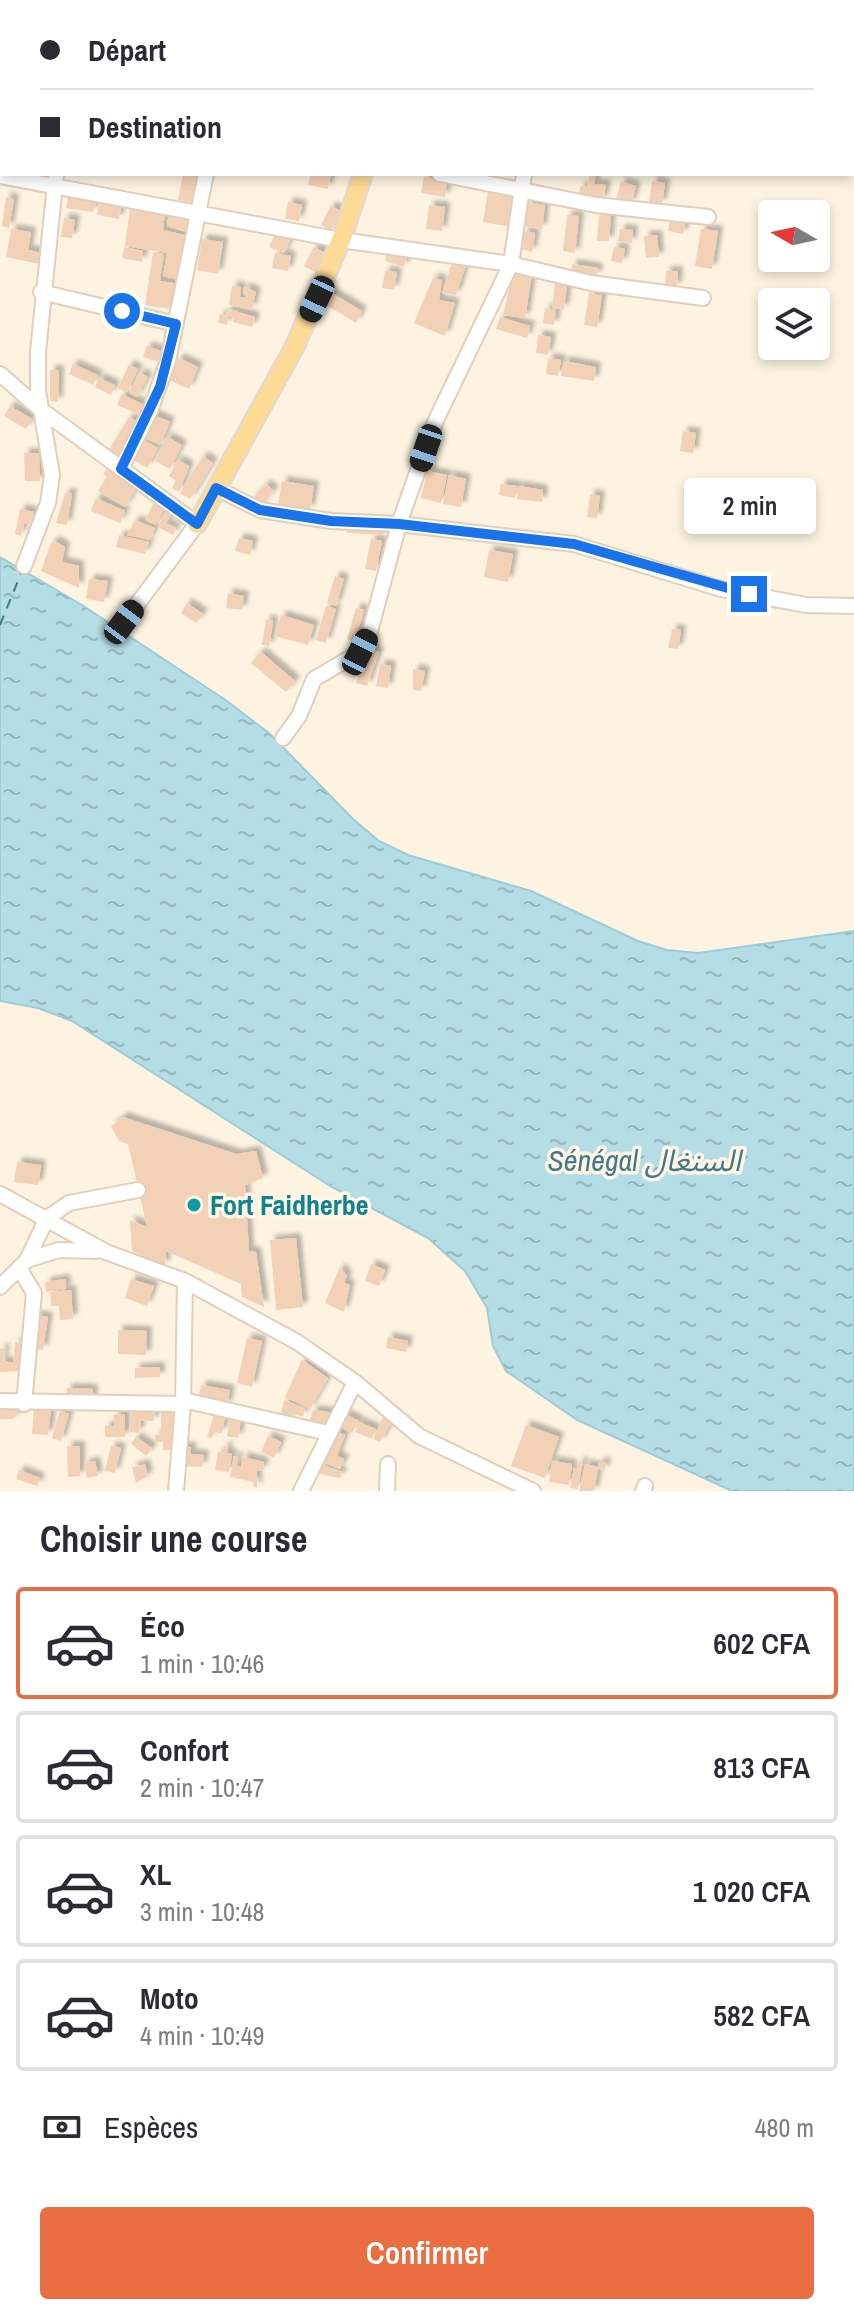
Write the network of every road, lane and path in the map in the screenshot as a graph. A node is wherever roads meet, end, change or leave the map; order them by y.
1 (0, 176) edge
2 (206, 176) edge
3 (362, 176) edge
4 (449, 176) edge
5 (524, 176) edge
6 (55, 179) edge
7 (522, 193) junction
8 (197, 213) junction
9 (708, 217) dead end
10 (341, 240) junction
11 (511, 264) junction
12 (41, 292) junction
13 (703, 298) dead end
14 (176, 324) junction
15 (0, 374) edge
16 (40, 409) junction
17 (121, 469) junction
18 (216, 488) junction
19 (197, 524) junction
20 (399, 524) junction
21 (24, 566) dead end
22 (854, 606) edge
23 (124, 622) dead end
24 (283, 738) dead end
25 (138, 1190) dead end
26 (0, 1194) edge
27 (47, 1218) junction
28 (106, 1252) junction
29 (23, 1264) junction
30 (185, 1281) junction
31 (0, 1287) edge
32 (355, 1382) junction
33 (0, 1401) edge
34 (183, 1402) junction
35 (24, 1404) junction
36 (328, 1433) junction
37 (388, 1464) dead end
38 (180, 1489) edge
39 (301, 1491) edge
40 (387, 1491) edge
41 (533, 1491) edge

1 - 6 street
2 - 8 street
3 - 10 main road
4 - 7 street
5 - 7 street
6 - 8 street
6 - 12 street
7 - 9 street
7 - 11 street
8 - 10 street
8 - 14 street
10 - 11 street
10 - 18 main road
11 - 13 street
11 - 20 street
12 - 14 street
12 - 16 street
14 - 17 street
15 - 16 street
16 - 17 street
16 - 21 street
17 - 19 street
18 - 19 main road
18 - 20 street
19 - 23 street
20 - 22 street
20 - 24 street
25 - 27 street
26 - 27 street
27 - 28 street
27 - 29 street
28 - 29 street
28 - 30 street
29 - 31 street
29 - 35 street
30 - 32 street
30 - 34 street
32 - 36 street
32 - 41 street
33 - 35 street
34 - 35 street
34 - 36 street
34 - 38 street
36 - 39 street
37 - 40 street

